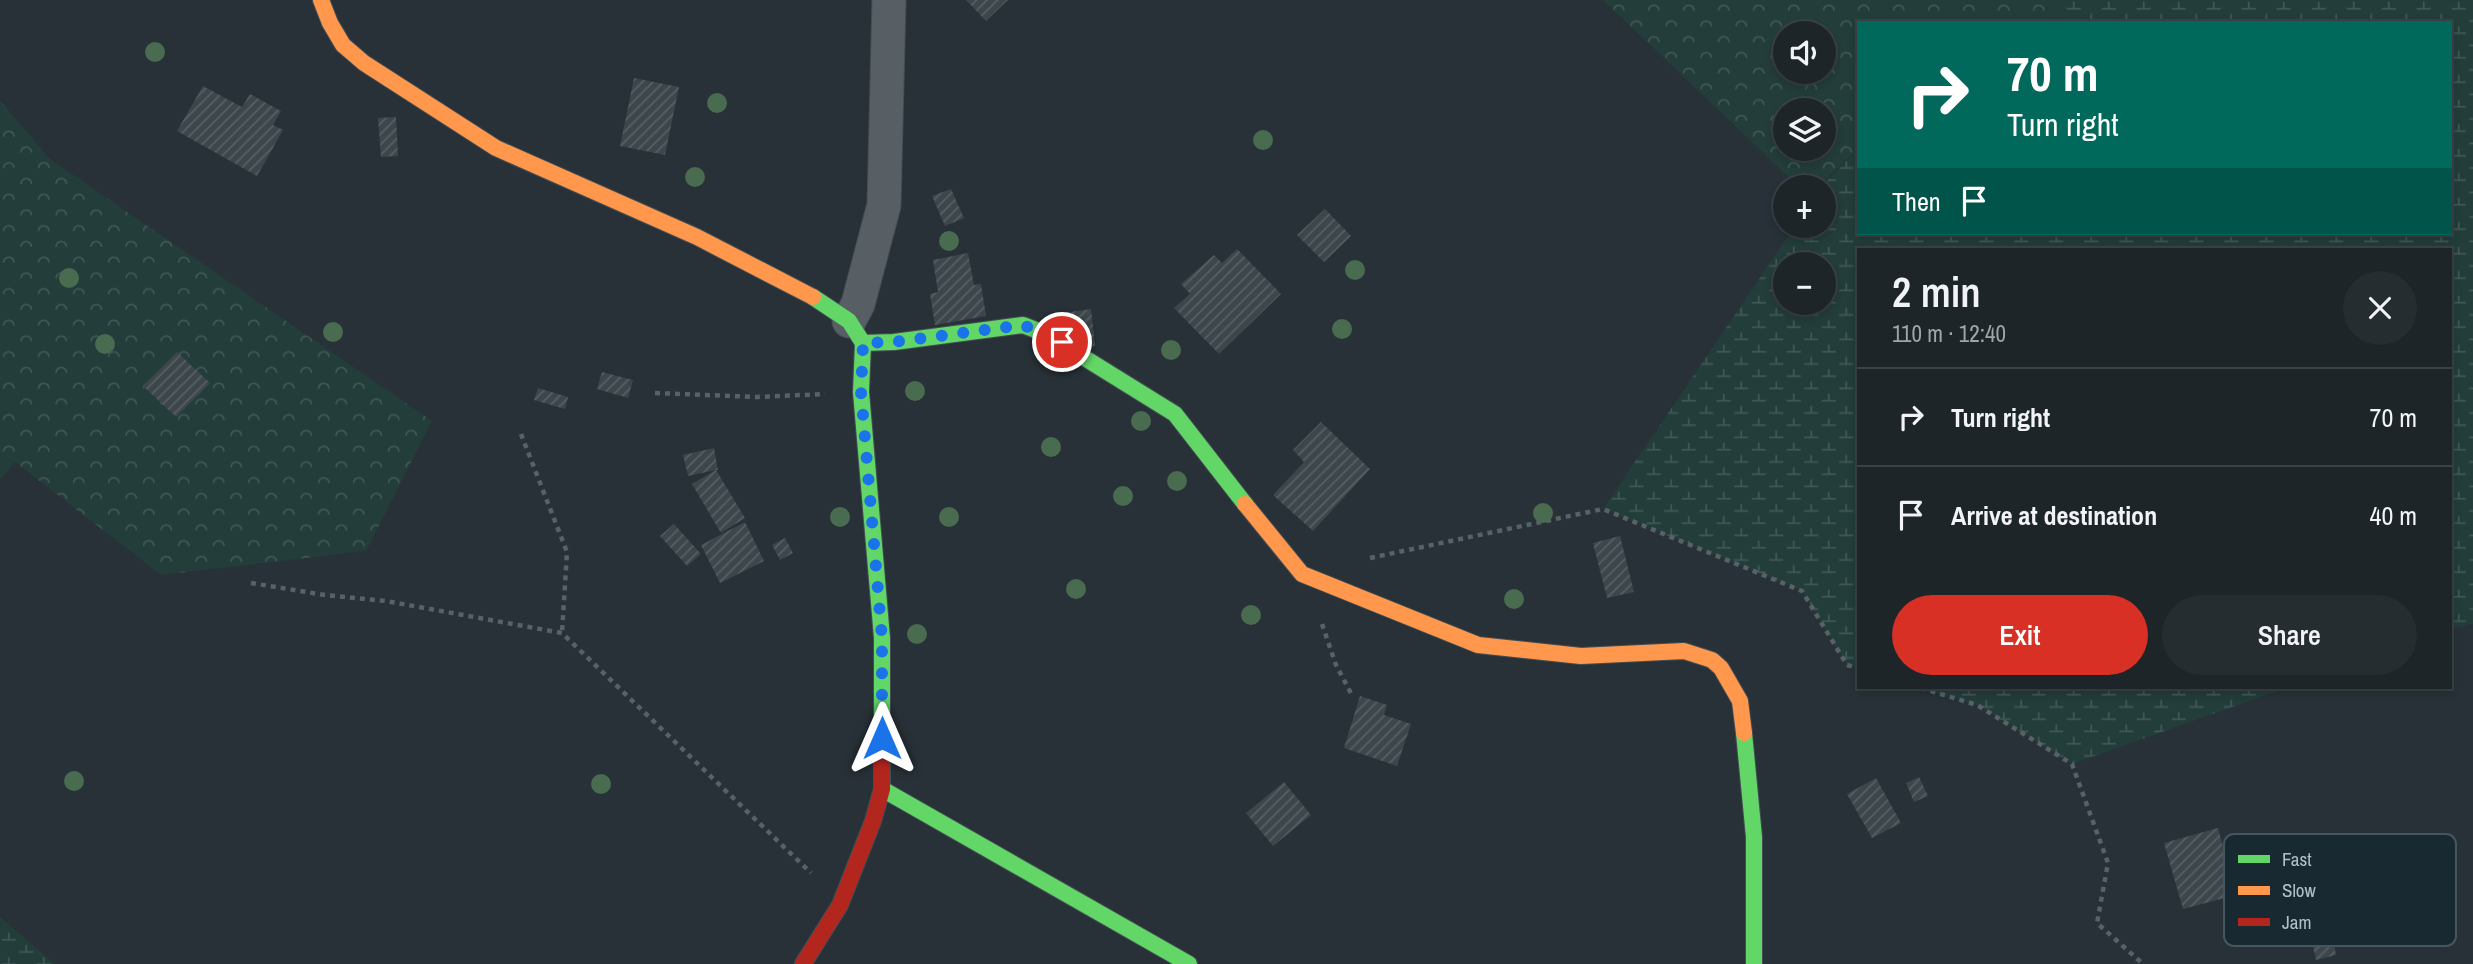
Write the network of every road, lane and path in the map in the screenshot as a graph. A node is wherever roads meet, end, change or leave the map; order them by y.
1 (321, 0) edge
2 (889, 0) edge
3 (856, 332) junction
4 (861, 392) junction
5 (655, 393) dead end
6 (521, 434) dead end
7 (1366, 559) dead end
8 (1302, 574) junction
9 (251, 583) dead end
10 (562, 633) junction
11 (1857, 668) edge
12 (1924, 689) edge
13 (1353, 697) dead end
14 (882, 789) junction
15 (840, 905) junction
16 (803, 964) edge
17 (1189, 964) edge
18 (1754, 964) edge
19 (2143, 964) edge

1 - 3 street
2 - 3 street
3 - 4 street
3 - 8 street
4 - 5 path
4 - 14 street
6 - 10 path
7 - 11 path
8 - 13 path
8 - 18 street
9 - 10 path
10 - 15 path
12 - 19 path
14 - 15 street
14 - 17 street
15 - 16 street

